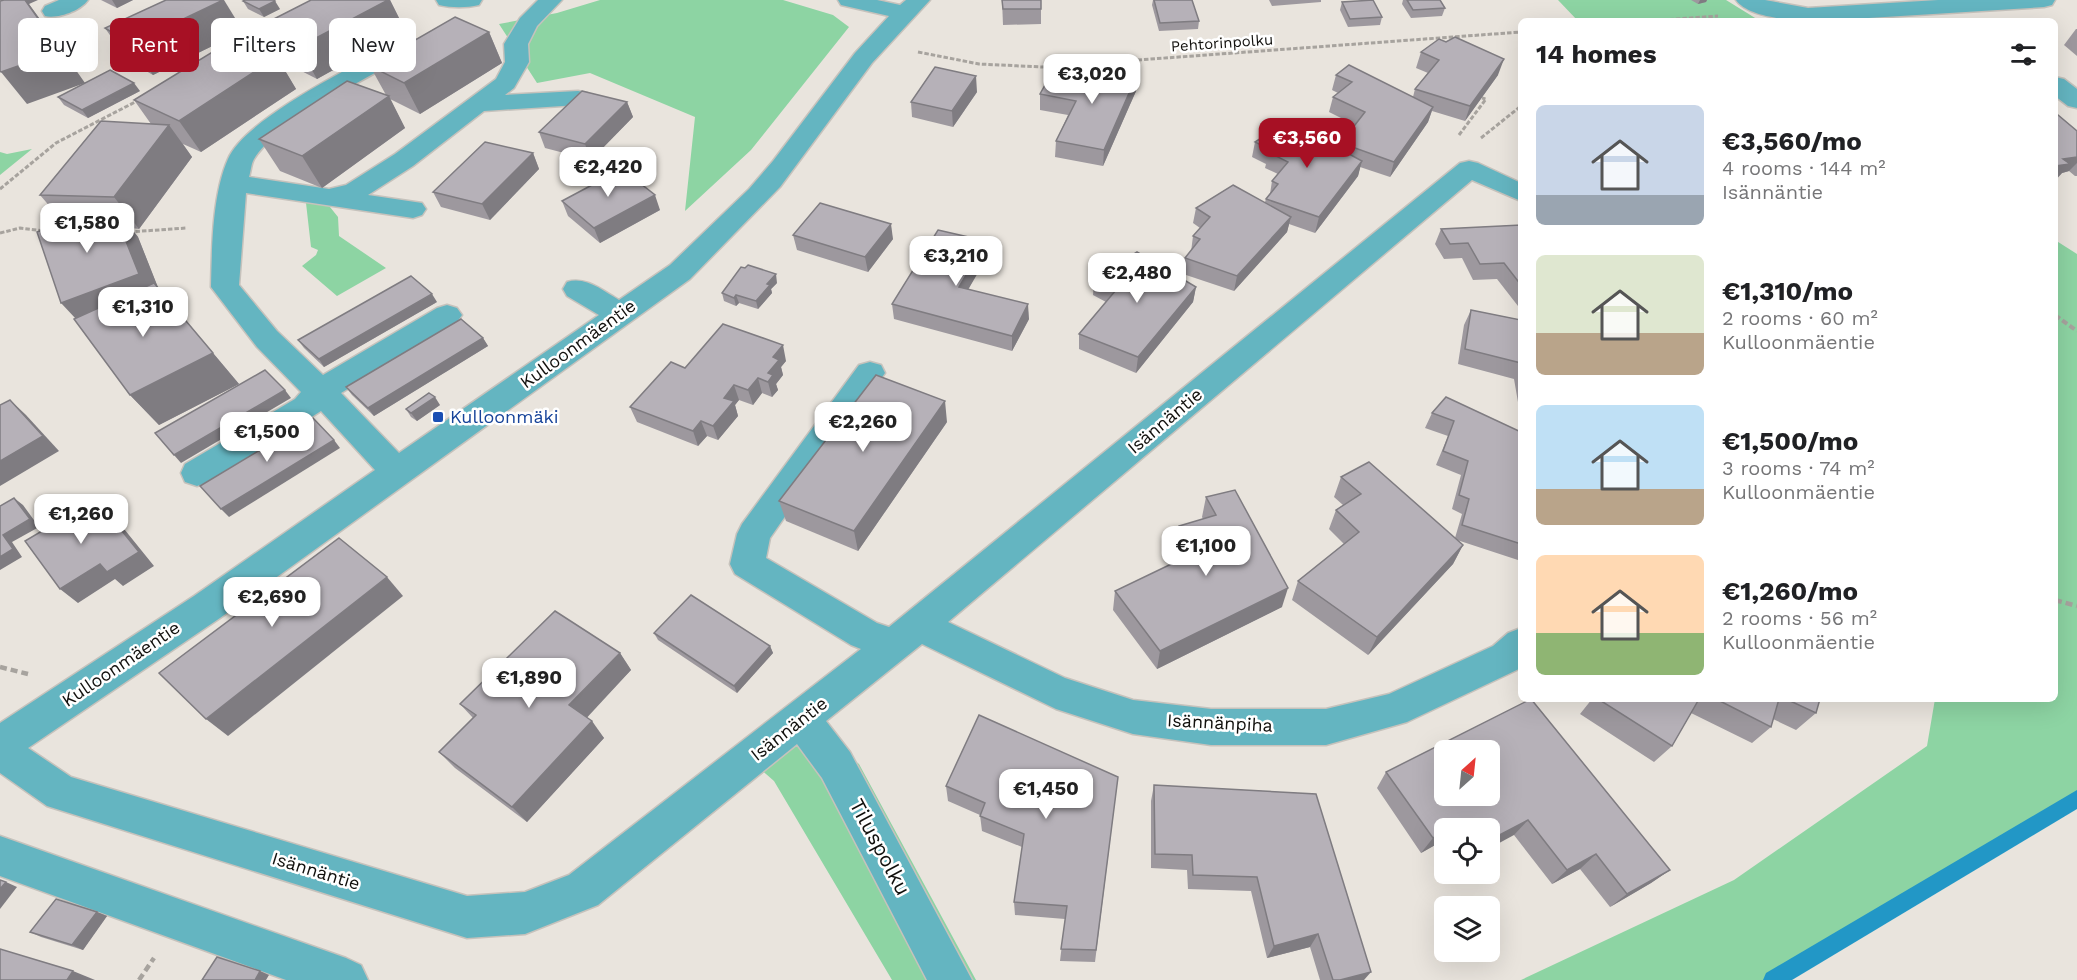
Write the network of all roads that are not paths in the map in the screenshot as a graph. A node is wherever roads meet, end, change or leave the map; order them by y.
1 (77, 0) edge
2 (447, 0) edge
3 (471, 0) edge
4 (551, 0) edge
5 (849, 0) edge
6 (1747, 0) edge
7 (2044, 0) edge
8 (911, 6) edge
9 (1960, 6) junction
10 (53, 11) dead end
11 (1975, 18) edge
12 (362, 72) edge
13 (2058, 86) edge
14 (578, 98) edge
15 (2077, 101) edge
16 (477, 104) junction
17 (235, 183) junction
18 (1518, 191) edge
19 (329, 198) junction
20 (413, 209) dead end
21 (577, 289) dead end
22 (620, 314) junction
23 (447, 315) dead end
24 (870, 373) dead end
25 (320, 391) junction
26 (197, 473) dead end
27 (398, 473) junction
28 (906, 635) junction
29 (1518, 647) edge
30 (802, 720) junction
31 (0, 745) edge
32 (0, 751) edge
33 (0, 856) edge
34 (346, 980) edge
35 (950, 980) edge

1 - 10 street
2 - 3 street
4 - 16 street
5 - 8 street
6 - 9 street
7 - 9 street
8 - 22 street, Kulloonmäentie
9 - 11 street
12 - 17 street
13 - 15 street
14 - 16 street
16 - 19 street
17 - 19 street
17 - 25 street
18 - 28 street, Isännäntie
19 - 20 street
21 - 22 street
22 - 27 street, Kulloonmäentie
23 - 25 street
24 - 28 street, Isännänpiha
25 - 26 street
25 - 27 street
27 - 31 street, Kulloonmäentie
28 - 29 street, Isännänpiha
28 - 30 street, Isännäntie
30 - 32 street, Isännäntie
30 - 35 street, Tiluspolku
33 - 34 street

